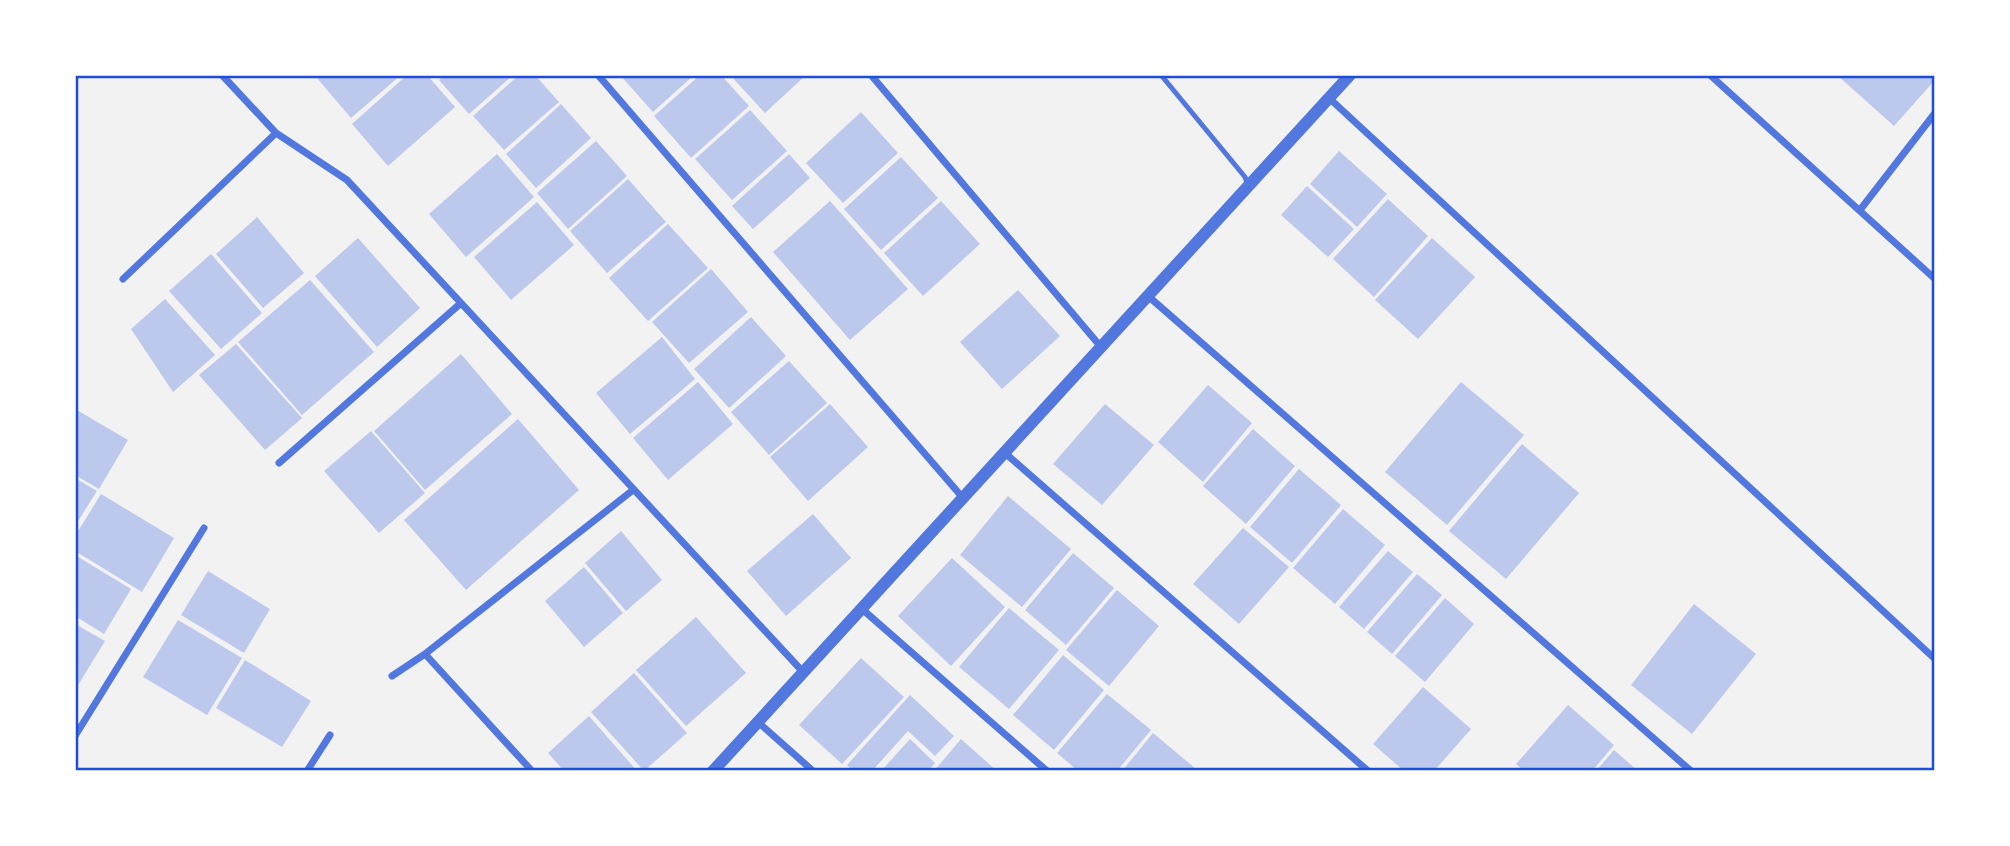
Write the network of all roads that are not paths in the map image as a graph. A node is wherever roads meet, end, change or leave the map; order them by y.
1 (222, 75) edge
2 (598, 75) edge
3 (871, 75) edge
4 (1161, 75) edge
5 (1350, 75) edge
6 (1710, 75) edge
7 (1329, 98) junction
8 (1935, 113) edge
9 (276, 133) junction
10 (1249, 186) junction
11 (1860, 209) junction
12 (123, 279) dead end
13 (1935, 279) edge
14 (1148, 296) junction
15 (461, 303) junction
16 (1101, 347) junction
17 (1005, 453) junction
18 (279, 463) dead end
19 (633, 489) junction
20 (963, 498) junction
21 (204, 528) dead end
22 (862, 609) junction
23 (425, 654) junction
24 (1935, 659) edge
25 (804, 673) junction
26 (392, 676) dead end
27 (758, 722) junction
28 (330, 734) dead end
29 (75, 736) edge
30 (307, 771) edge
31 (532, 771) edge
32 (713, 771) edge
33 (813, 771) edge
34 (1047, 771) edge
35 (1368, 771) edge
36 (1690, 771) edge

1 - 9 street
2 - 20 street
3 - 16 street
4 - 10 lane
5 - 7 street
6 - 11 street
7 - 10 street
7 - 24 street
8 - 11 street
9 - 12 street
9 - 15 street
10 - 14 street
11 - 13 street
14 - 16 street
14 - 36 street
15 - 18 street
15 - 19 street
16 - 17 street
17 - 20 street
17 - 35 street
19 - 23 street
19 - 25 street
20 - 22 street
21 - 29 street
22 - 25 street
22 - 34 street
23 - 26 street
23 - 31 street
25 - 27 street
27 - 32 street
27 - 33 street
28 - 30 street

